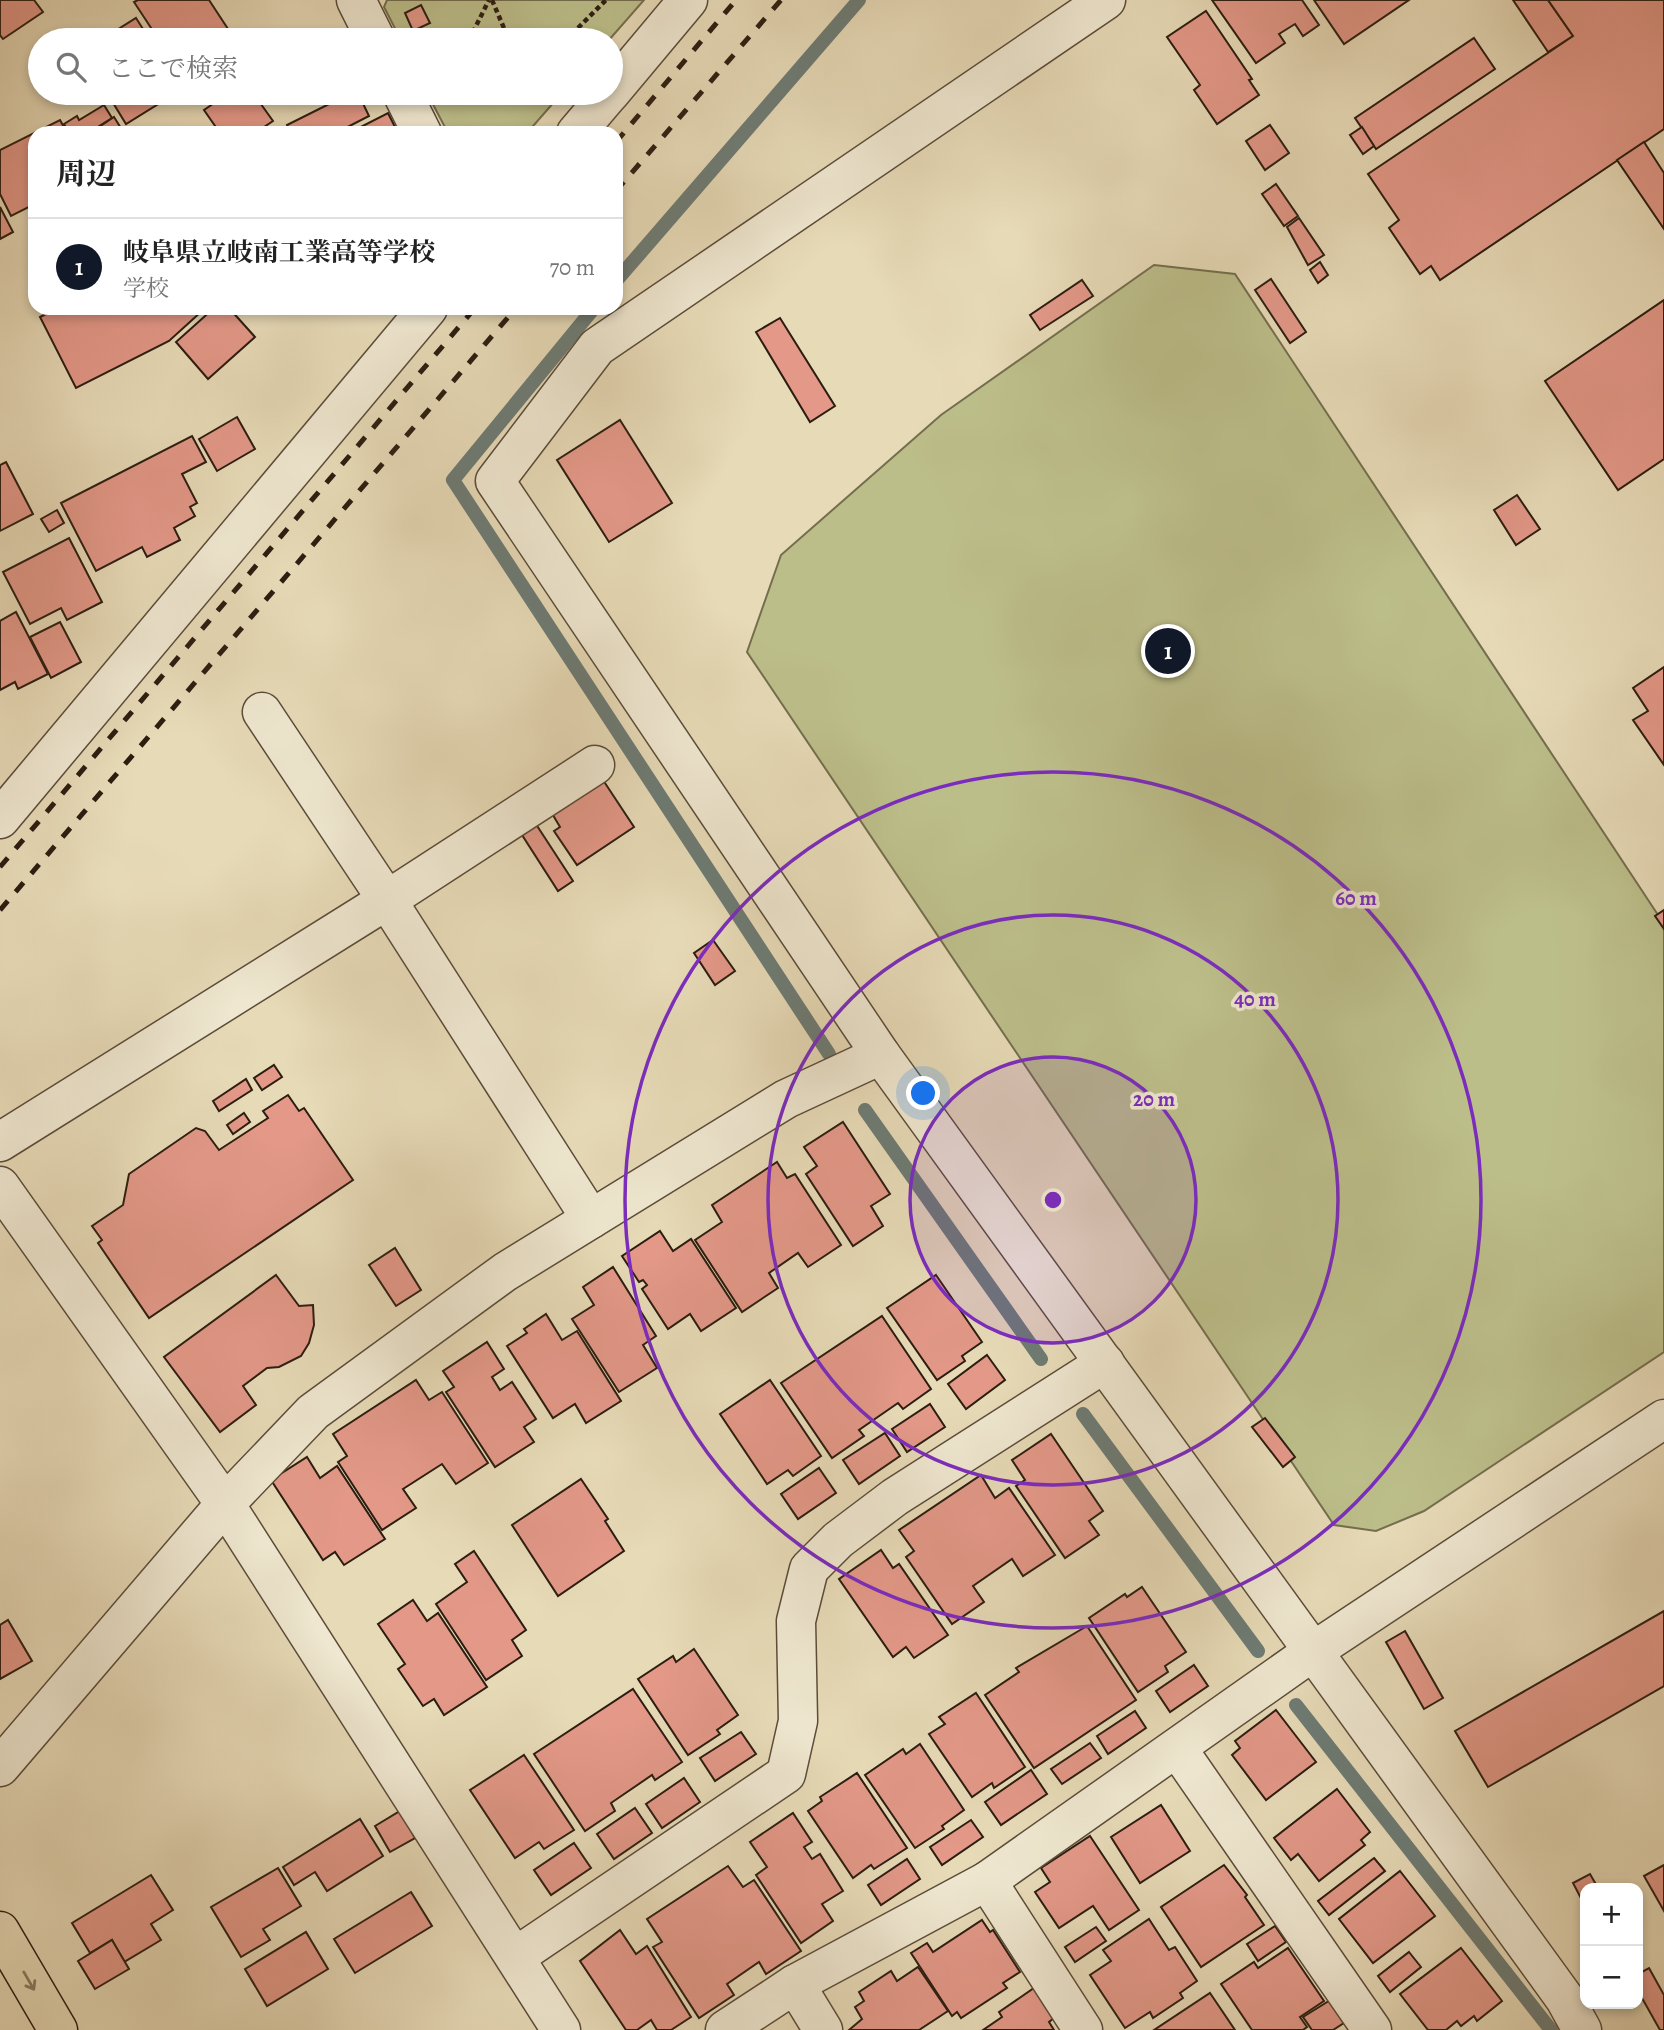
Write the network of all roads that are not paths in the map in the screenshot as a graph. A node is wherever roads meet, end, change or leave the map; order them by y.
1 (356, 0) edge
2 (688, 0) edge
3 (1105, 0) edge
4 (370, 28) edge
5 (623, 77) edge
6 (408, 105) edge
7 (599, 105) edge
8 (418, 126) edge
9 (582, 126) edge
10 (422, 315) edge
11 (262, 712) dead end
12 (595, 765) dead end
13 (0, 819) edge
14 (387, 900) junction
15 (881, 1055) junction
16 (0, 1142) edge
17 (0, 1186) edge
18 (591, 1219) junction
19 (1105, 1363) junction
20 (1664, 1419) edge
21 (225, 1504) junction
22 (1315, 1650) junction
23 (1177, 1748) junction
24 (0, 1766) edge
25 (987, 1881) junction
26 (0, 1931) edge
27 (515, 1957) junction
28 (795, 1984) junction
29 (58, 2030) edge
30 (561, 2030) edge
31 (725, 2030) edge
32 (823, 2030) edge
33 (1083, 2030) edge
34 (1372, 2030) edge
35 (1582, 2030) edge

1 - 4 street
2 - 5 street
3 - 15 street
6 - 8 street
7 - 9 street
10 - 13 street
11 - 14 street
12 - 14 street
14 - 16 street
14 - 18 street
15 - 18 street
15 - 19 street
17 - 21 street
18 - 21 street
19 - 22 street
19 - 27 street
20 - 22 street
21 - 24 street
21 - 27 street
22 - 23 street
22 - 35 street
23 - 25 street
23 - 34 street
25 - 28 street
25 - 33 street
26 -> 29 main road
27 - 30 street
28 - 31 street
28 - 32 street

